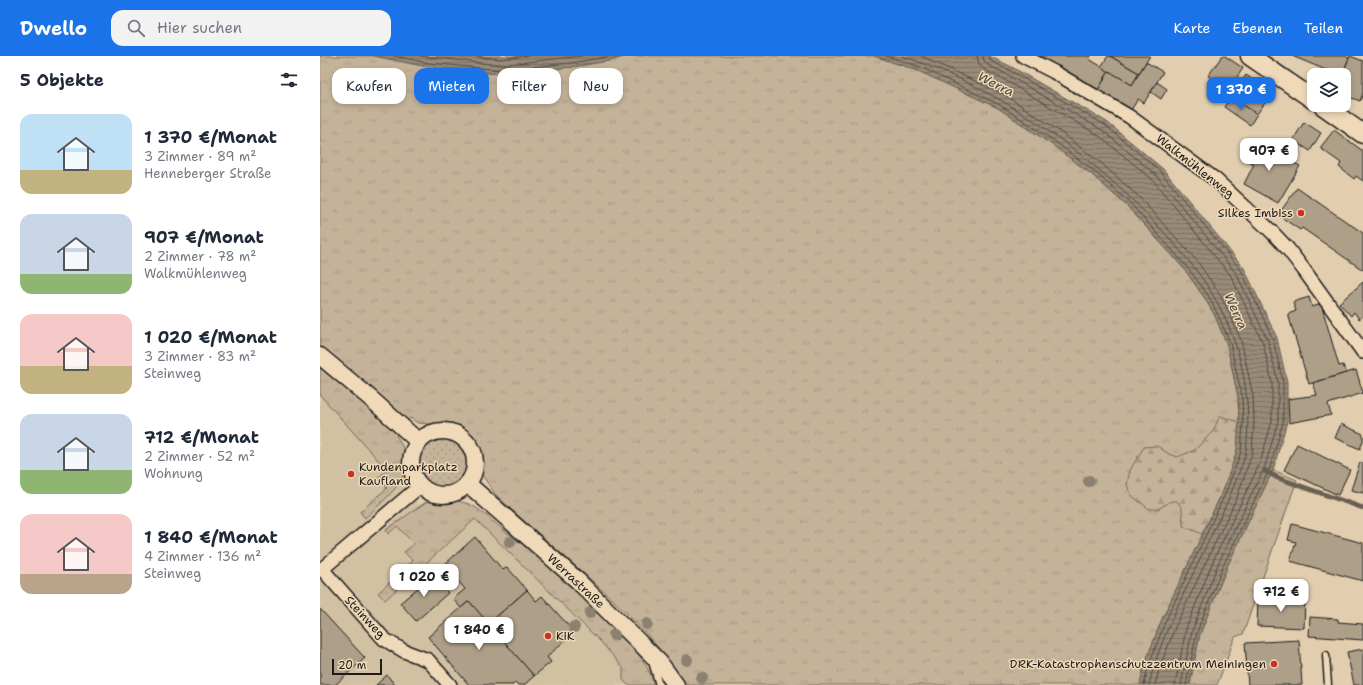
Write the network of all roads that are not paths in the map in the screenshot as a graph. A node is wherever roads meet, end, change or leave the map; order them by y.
1 (1023, 56) edge
2 (1250, 56) edge
3 (1307, 95) edge
4 (1332, 112) edge
5 (1363, 134) edge
6 (1363, 352) edge
7 (320, 356) edge
8 (419, 442) junction
9 (468, 484) junction
10 (420, 486) junction
11 (647, 649) junction
12 (1326, 656) dead end
13 (450, 685) edge
14 (659, 685) edge
15 (676, 685) edge
16 (1328, 685) edge

1 - 6 street, Walkmühlenweg
2 - 3 main road
4 - 5 main road
7 - 8 street
8 - 9 street
8 - 10 street
9 - 10 street
9 - 11 street, Werrastraße
10 - 13 street, Steinweg
11 - 14 lane
11 - 15 street, Werrastraße
12 - 16 lane

